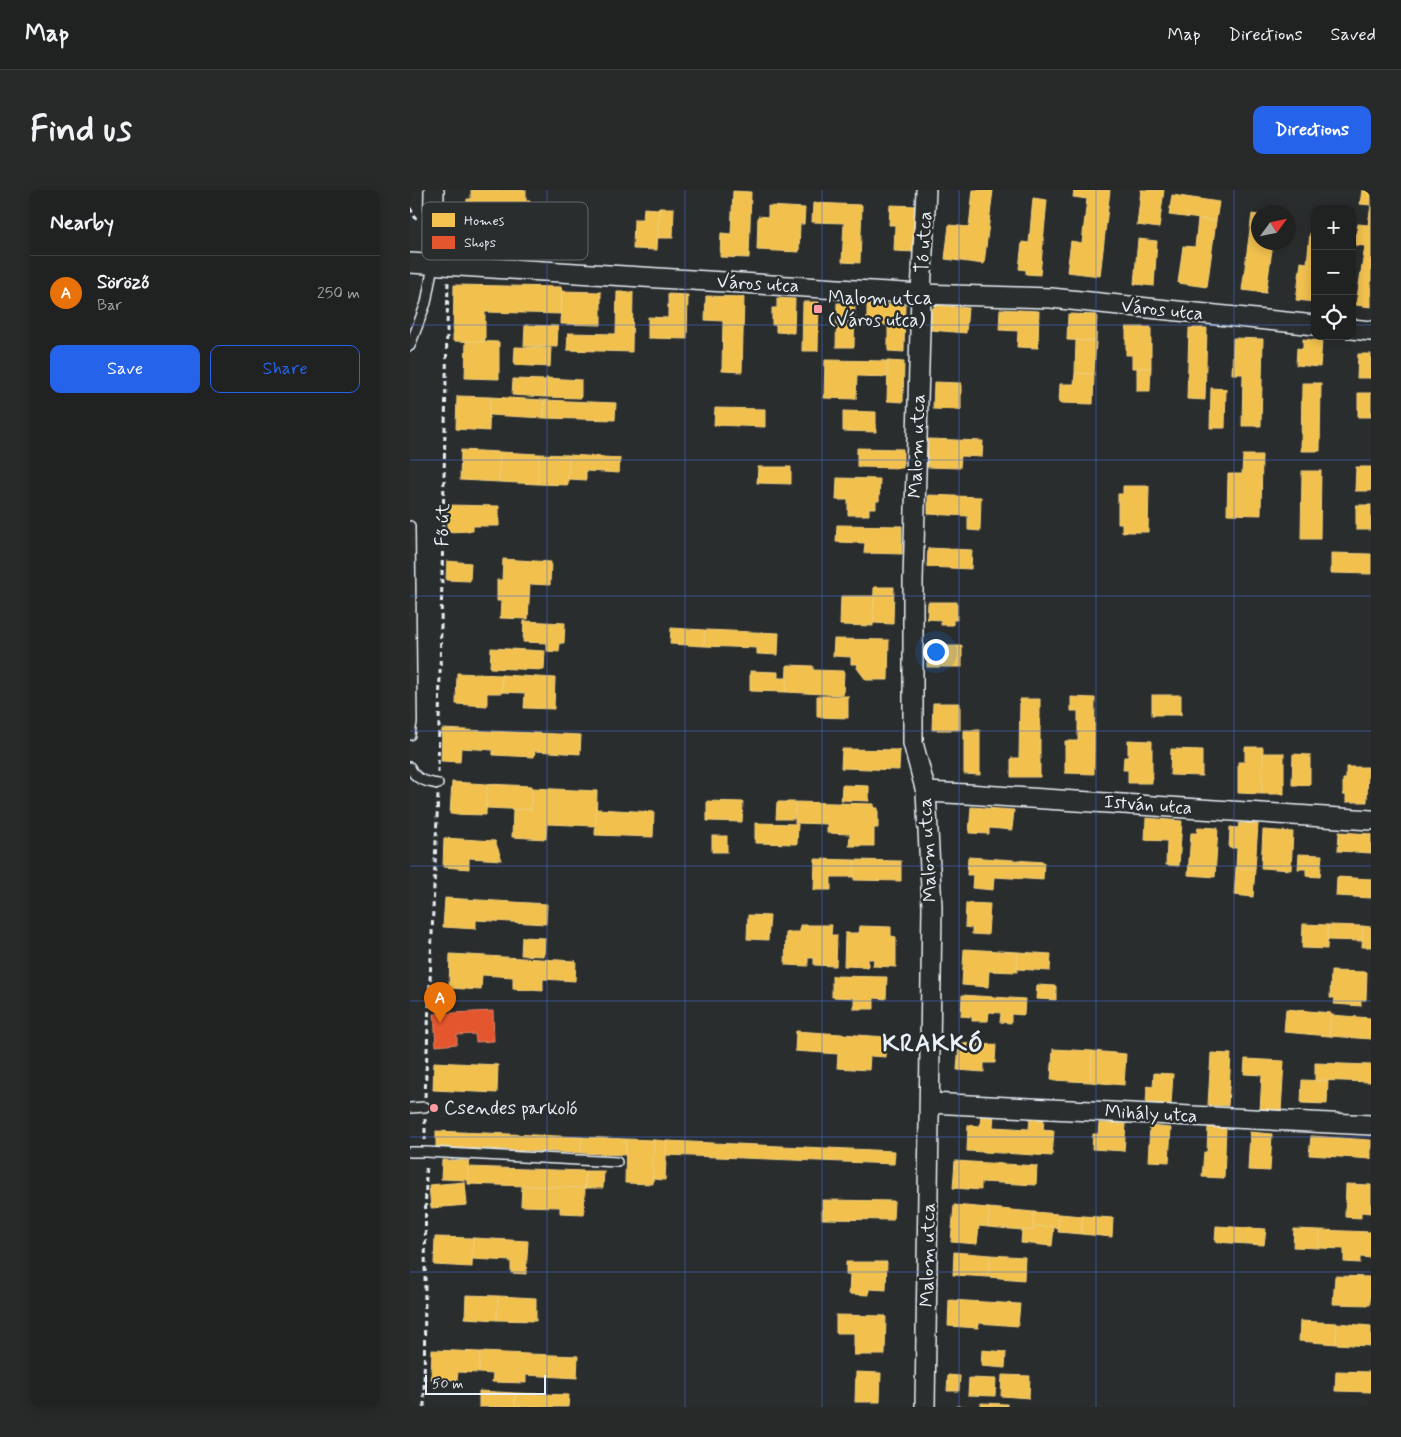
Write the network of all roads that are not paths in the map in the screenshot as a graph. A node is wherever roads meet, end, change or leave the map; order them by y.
1 (926, 190) edge
2 (440, 260) edge
3 (410, 263) edge
4 (440, 265) junction
5 (921, 294) junction
6 (1311, 325) edge
7 (1356, 329) edge
8 (1371, 331) edge
9 (410, 346) edge
10 (410, 526) edge
11 (410, 735) edge
12 (410, 766) edge
13 (438, 784) road end
14 (926, 792) junction
15 (1371, 820) edge
16 (930, 1103) junction
17 (410, 1108) edge
18 (425, 1108) road end
19 (1371, 1126) edge
20 (410, 1152) edge
21 (616, 1162) dead end
22 (925, 1407) edge

1 - 5 street, Tó utca
2 - 4 street
3 - 4 street, Város utca
4 - 5 street, Város utca
4 - 9 lane
5 - 6 street, Város utca
5 - 14 street, Malom utca
7 - 8 street
10 - 11 lane, Fő út
12 - 13 lane
14 - 15 street, István utca
14 - 16 street, Malom utca
16 - 19 street, Mihály utca
16 - 22 street, Malom utca
17 - 18 lane
20 - 21 lane

